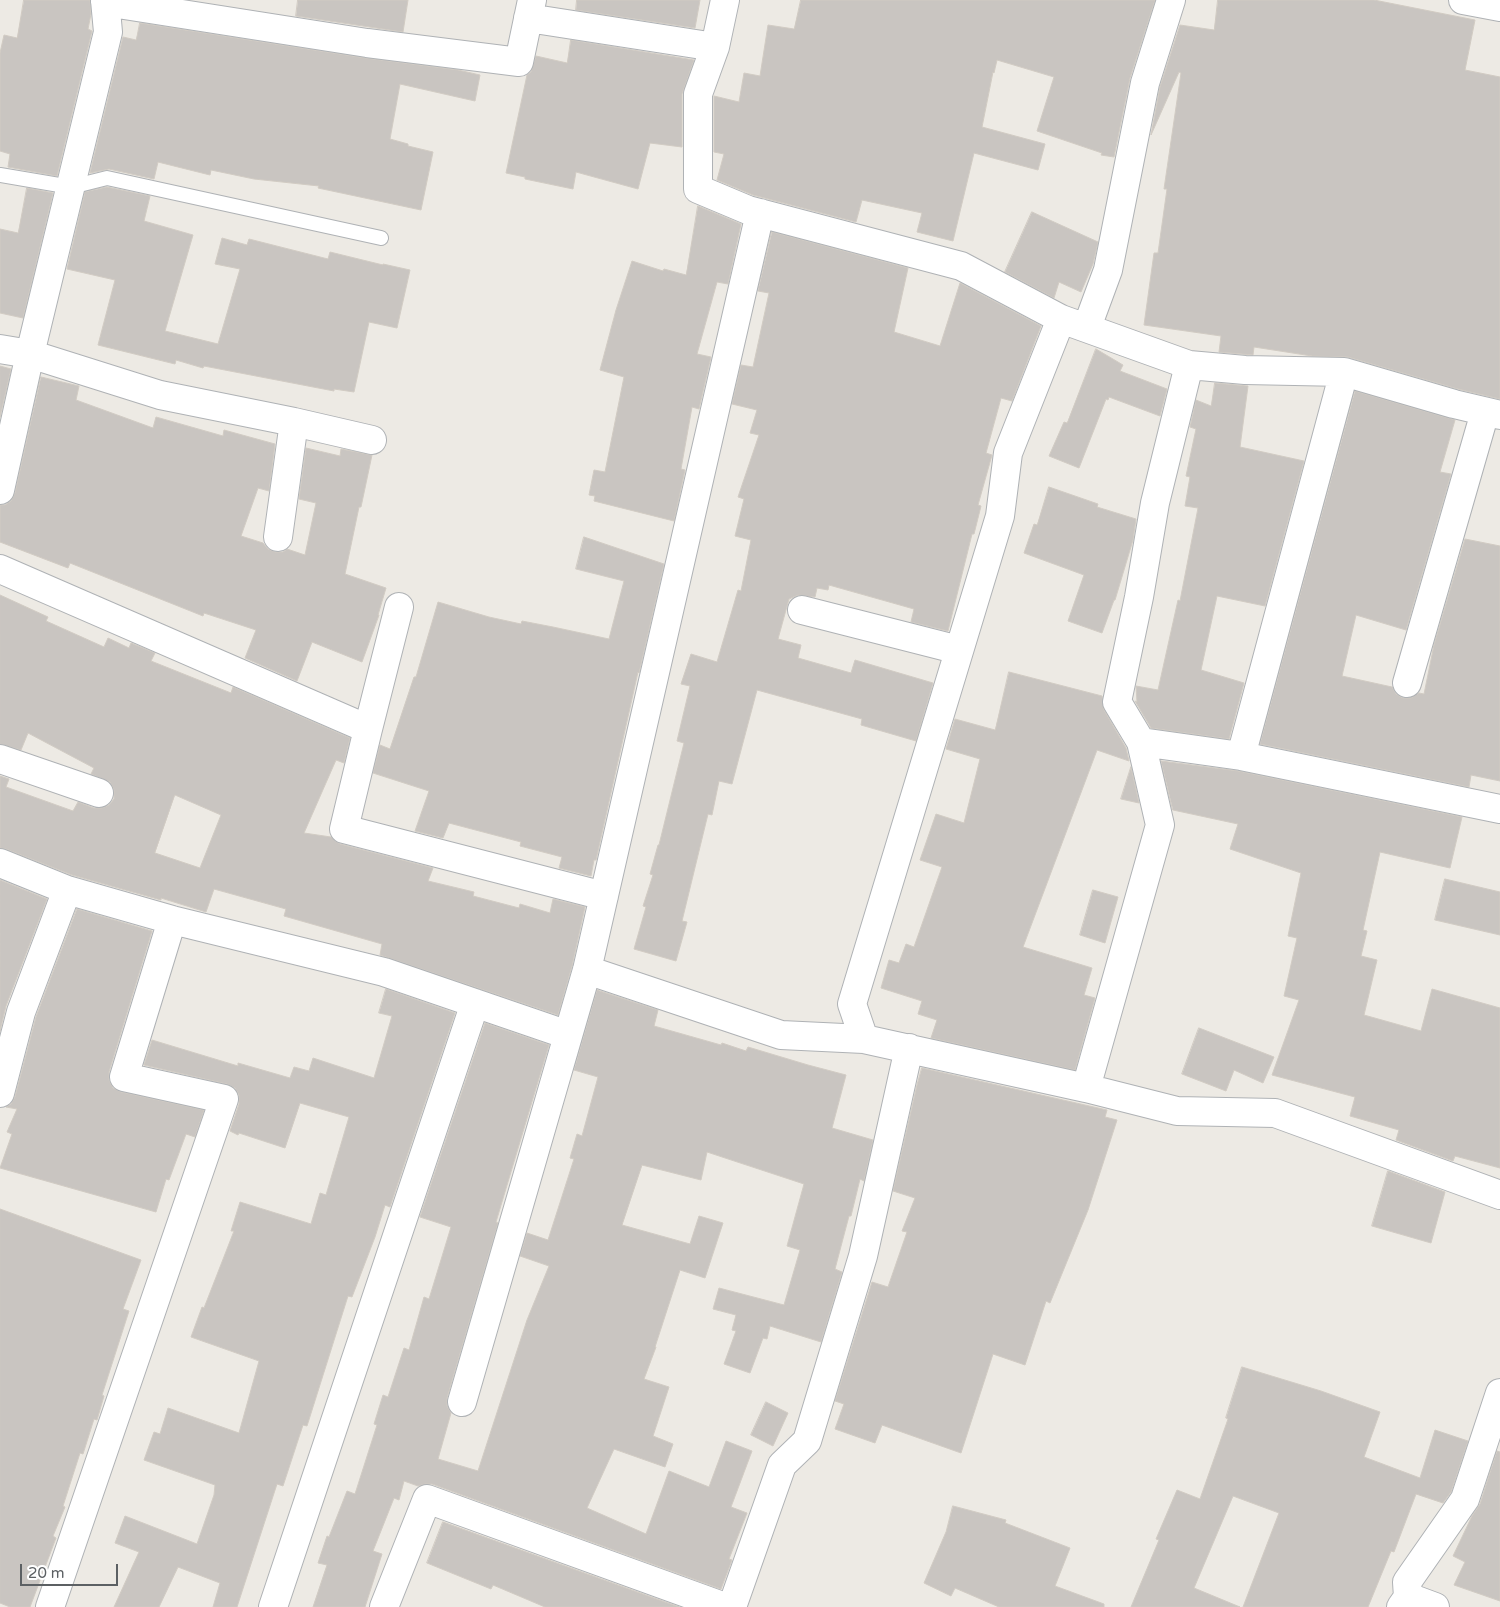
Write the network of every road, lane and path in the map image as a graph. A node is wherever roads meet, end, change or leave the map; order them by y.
1 (725, 0) edge
2 (1171, 0) edge
3 (1463, 0) edge
4 (105, 1) edge
5 (1500, 7) edge
6 (530, 9) edge
7 (715, 47) junction
8 (0, 175) edge
9 (70, 187) junction
10 (760, 212) junction
11 (380, 238) dead end
12 (1061, 319) junction
13 (1087, 327) junction
14 (0, 349) edge
15 (30, 354) junction
16 (1189, 365) junction
17 (1344, 372) junction
18 (1493, 413) edge
19 (294, 422) junction
20 (372, 440) dead end
21 (1, 485) edge
22 (278, 538) dead end
23 (0, 569) edge
24 (399, 607) dead end
25 (802, 610) dead end
26 (960, 650) junction
27 (1407, 683) dead end
28 (368, 729) junction
29 (1141, 742) junction
30 (1241, 756) junction
31 (0, 758) edge
32 (99, 794) dead end
33 (1500, 809) edge
34 (0, 863) edge
35 (67, 890) junction
36 (604, 896) junction
37 (172, 920) junction
38 (587, 970) junction
39 (474, 1003) junction
40 (568, 1035) junction
41 (864, 1039) junction
42 (909, 1048) junction
43 (1086, 1088) junction
44 (0, 1093) edge
45 (1500, 1195) edge
46 (1500, 1393) edge
47 (462, 1402) dead end
48 (1404, 1602) edge
49 (50, 1607) edge
50 (273, 1607) edge
51 (384, 1607) edge
52 (725, 1607) edge
53 (732, 1607) edge
54 (1435, 1607) edge

1 - 7 street
2 - 13 street
3 - 5 street
4 - 6 street
4 - 9 street
6 - 7 street
7 - 10 street
8 - 9 lane
9 - 11 lane
9 - 15 street
10 - 12 street
10 - 36 street
12 - 13 street
12 - 26 street
13 - 16 street
14 - 15 street
15 - 19 street
15 - 21 street
16 - 17 street
16 - 29 street
17 - 18 street
17 - 30 street
18 - 27 street
19 - 20 street
19 - 22 street
23 - 28 street
24 - 28 street
25 - 26 street
26 - 41 street
28 - 36 street
29 - 30 street
29 - 43 street
30 - 33 street
31 - 32 street
34 - 35 street
35 - 37 street
35 - 44 street
36 - 38 street
37 - 39 street
37 - 49 street
38 - 40 street
38 - 41 street
39 - 40 street
39 - 50 street
40 - 47 street
41 - 42 street
42 - 43 street
42 - 53 street
43 - 45 street
46 - 48 street
48 - 54 street
51 - 52 street

